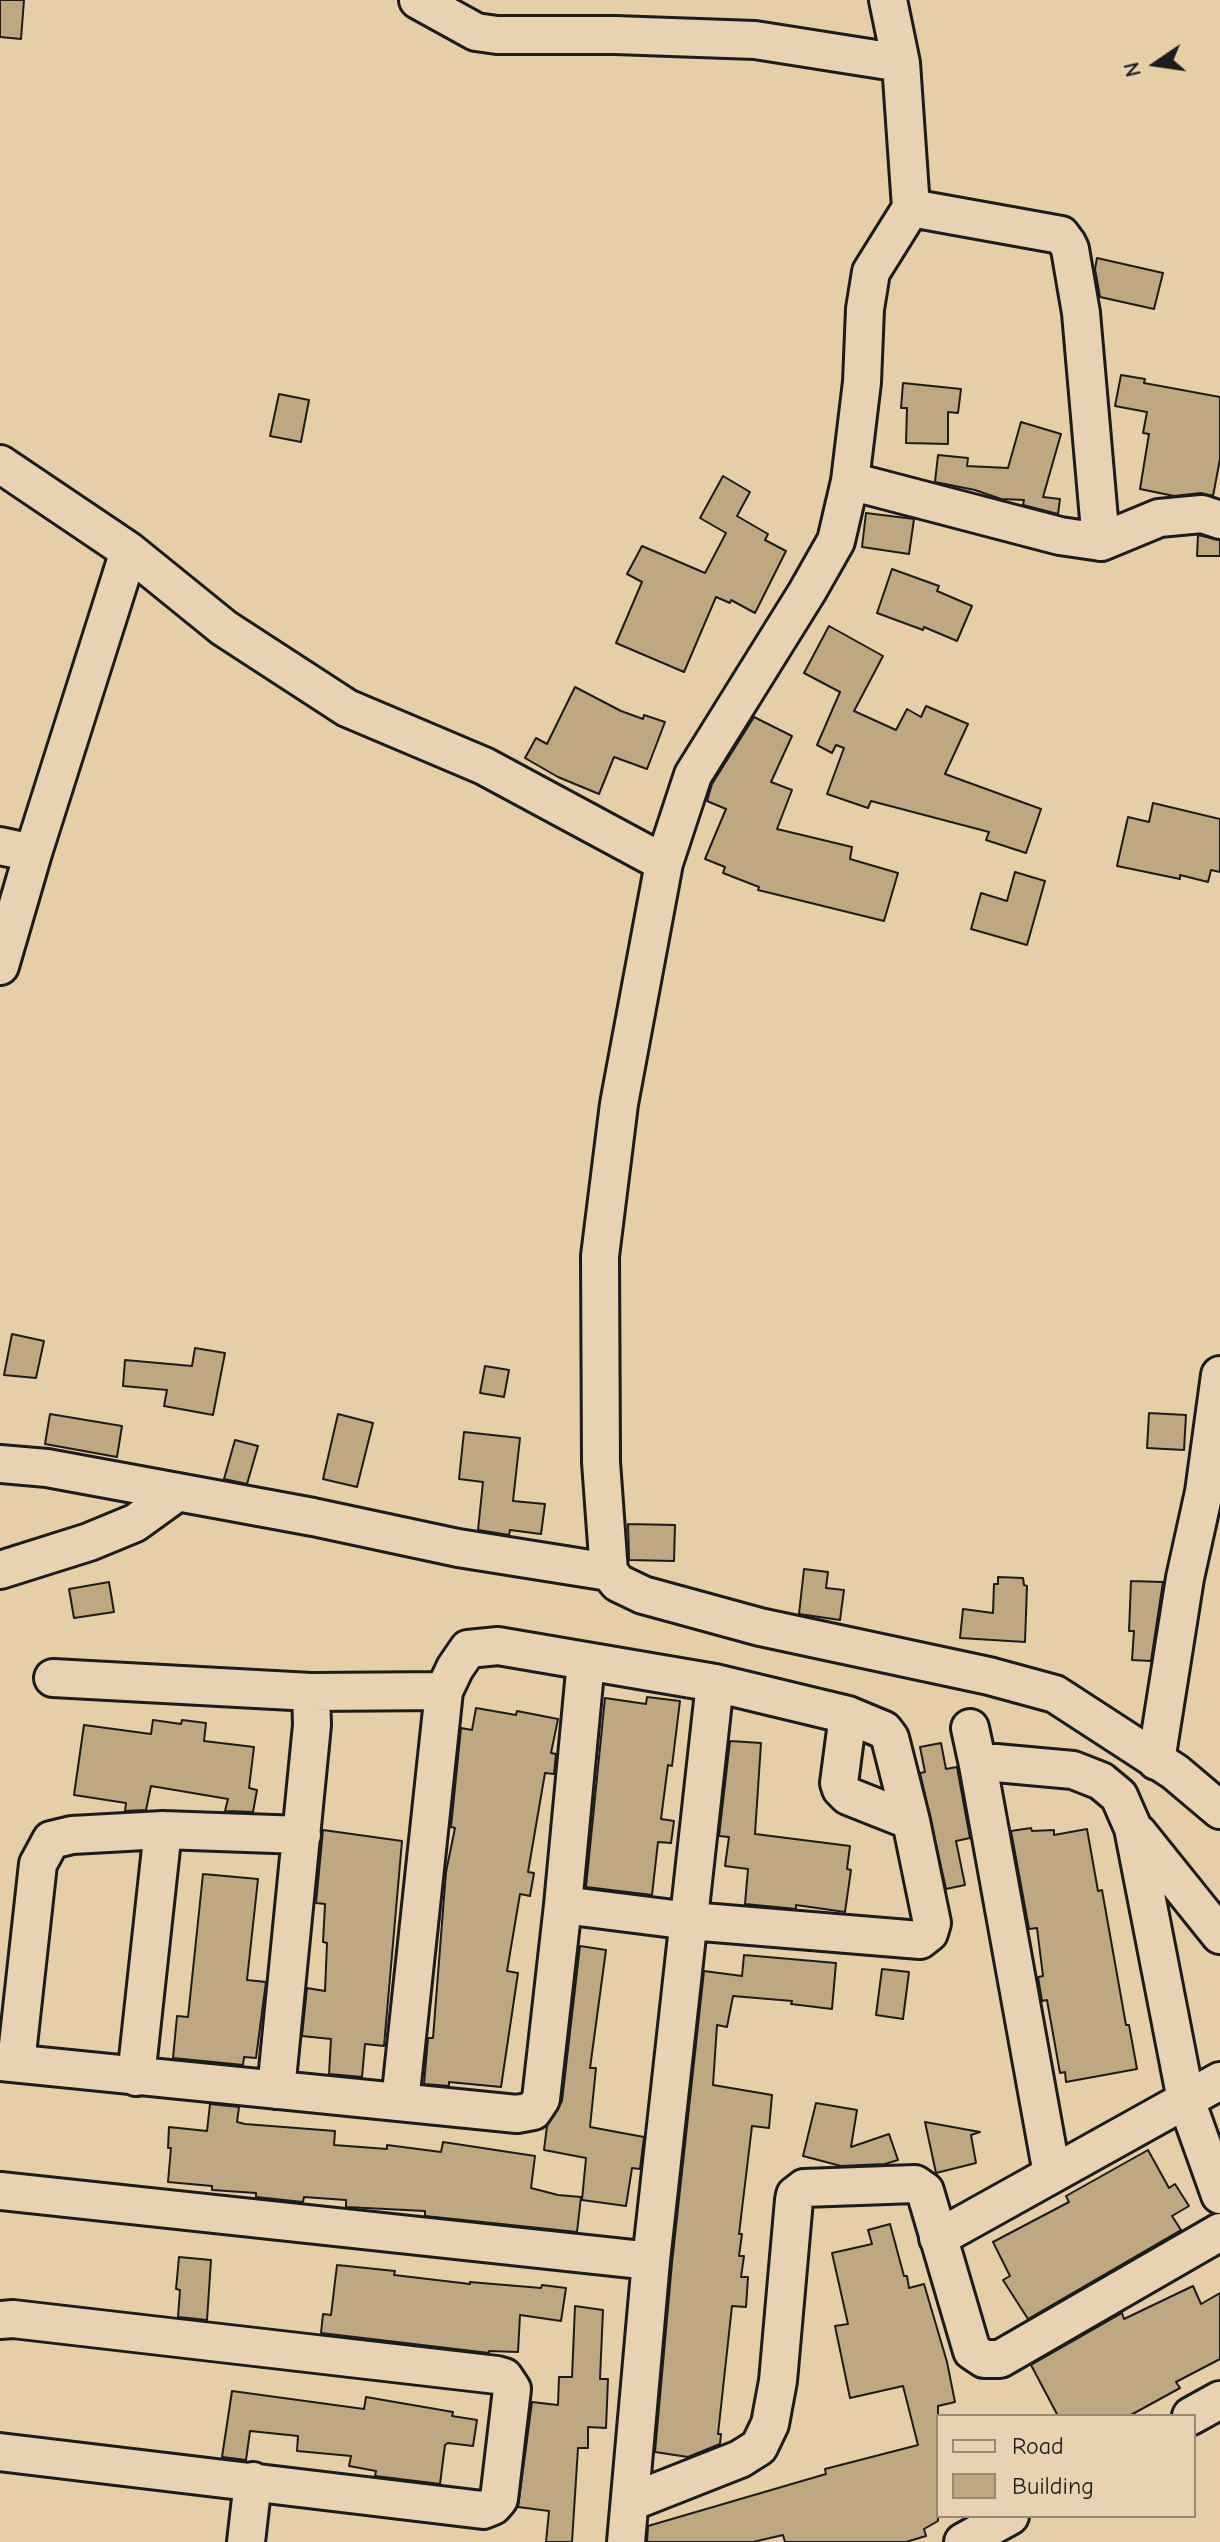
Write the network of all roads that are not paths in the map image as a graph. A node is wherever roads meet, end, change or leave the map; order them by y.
1 (418, 0) edge
2 (888, 0) edge
3 (901, 63) junction
4 (911, 208) junction
5 (0, 464) edge
6 (850, 481) junction
7 (1220, 520) edge
8 (1101, 542) junction
9 (129, 551) junction
10 (16, 849) edge
11 (664, 863) junction
12 (0, 966) edge
13 (1220, 1375) edge
14 (0, 1464) edge
15 (178, 1492) junction
16 (1206, 1542) edge
17 (0, 1570) edge
18 (609, 1572) junction
19 (586, 1661) junction
20 (53, 1678) dead end
21 (715, 1683) junction
22 (444, 1691) junction
23 (311, 1692) junction
24 (848, 1715) junction
25 (970, 1728) dead end
26 (1156, 1761) junction
27 (978, 1765) junction
28 (1220, 1810) edge
29 (911, 1821) junction
30 (1133, 1828) junction
31 (163, 1830) junction
32 (302, 1835) junction
33 (563, 1905) junction
34 (690, 1921) junction
35 (1220, 1935) edge
36 (8, 2063) edge
37 (136, 2077) junction
38 (1220, 2081) edge
39 (276, 2090) junction
40 (1186, 2100) junction
41 (400, 2102) junction
42 (1052, 2174) junction
43 (0, 2191) edge
44 (1220, 2195) edge
45 (1220, 2232) edge
46 (938, 2238) junction
47 (651, 2261) junction
48 (0, 2320) edge
49 (1220, 2400) edge
50 (1195, 2414) edge
51 (0, 2452) edge
52 (253, 2481) junction
53 (631, 2502) junction
54 (1006, 2518) edge
55 (246, 2542) edge
56 (626, 2542) edge
57 (963, 2542) edge

1 - 3 street
2 - 3 street
3 - 4 street
4 - 6 street
4 - 8 street
5 - 9 street
6 - 8 street
6 - 11 street
7 - 8 street
9 - 10 street
9 - 11 street
10 - 12 street
11 - 18 street
13 - 16 street
14 - 15 street
15 - 17 street
15 - 18 street
16 - 26 street
18 - 26 street
19 - 21 street
19 - 22 street
19 - 33 street
20 - 23 street
21 - 24 street
21 - 34 street
22 - 23 street
22 - 41 street
23 - 32 street
24 - 29 street
24 - 29 street
25 - 27 street
26 - 28 street
27 - 30 street
27 - 42 street
29 - 34 street
30 - 35 street
30 - 40 street
31 - 32 street
31 - 36 street
31 - 37 street
32 - 39 street
33 - 34 street
33 - 41 street
34 - 47 street
36 - 37 street
37 - 39 street
38 - 40 street
39 - 41 street
40 - 42 street
40 - 44 street
42 - 46 street
43 - 47 street
45 - 46 street
46 - 53 street
47 - 53 street
48 - 52 street
49 - 50 street
51 - 52 street
52 - 55 street
53 - 56 street
54 - 57 street

